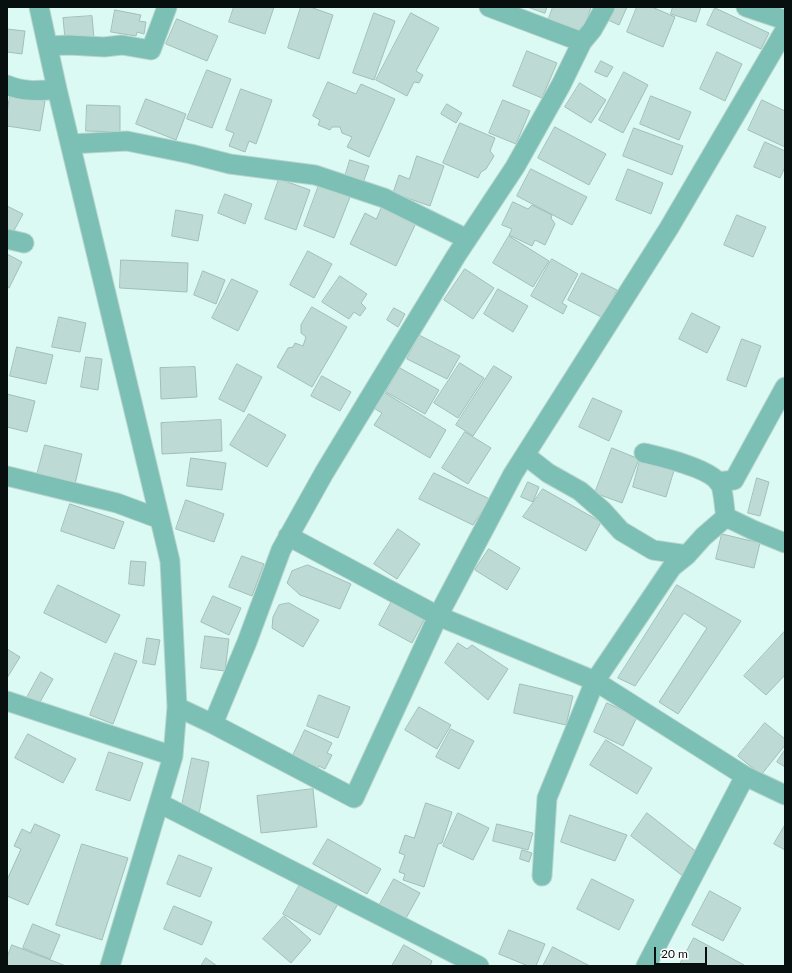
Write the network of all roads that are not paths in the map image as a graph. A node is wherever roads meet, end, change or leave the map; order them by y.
1 (39, 7) edge
2 (167, 7) edge
3 (489, 7) edge
4 (606, 7) edge
5 (746, 7) edge
6 (785, 20) edge
7 (785, 30) edge
8 (582, 42) junction
9 (48, 46) junction
10 (7, 86) edge
11 (57, 89) junction
12 (70, 144) junction
13 (467, 239) junction
14 (785, 387) edge
15 (644, 453) dead end
16 (525, 455) junction
17 (7, 476) edge
18 (718, 482) junction
19 (726, 517) junction
20 (160, 519) junction
21 (288, 536) junction
22 (785, 543) edge
23 (687, 555) junction
24 (438, 616) junction
25 (595, 681) junction
26 (7, 701) edge
27 (177, 707) junction
28 (213, 724) junction
29 (173, 756) junction
30 (745, 776) junction
31 (785, 795) edge
32 (159, 803) junction
33 (542, 876) dead end
34 (110, 966) edge
35 (479, 966) edge
36 (646, 966) edge

1 - 9 street
2 - 9 street
3 - 8 street
4 - 8 street
5 - 6 street
7 - 16 street
8 - 13 street
9 - 11 street
10 - 11 street
11 - 12 street
12 - 13 street
12 - 20 street
13 - 21 street
14 - 18 street
15 - 18 street
16 - 23 street
16 - 24 street
17 - 20 street
18 - 19 street
19 - 22 street
19 - 23 street
20 - 27 street
21 - 24 street
21 - 28 street
23 - 25 street
24 - 25 street
24 - 28 street
25 - 30 street
25 - 33 street
26 - 29 street
27 - 28 street
27 - 29 street
29 - 32 street
30 - 31 street
30 - 36 street
32 - 34 street
32 - 35 street

